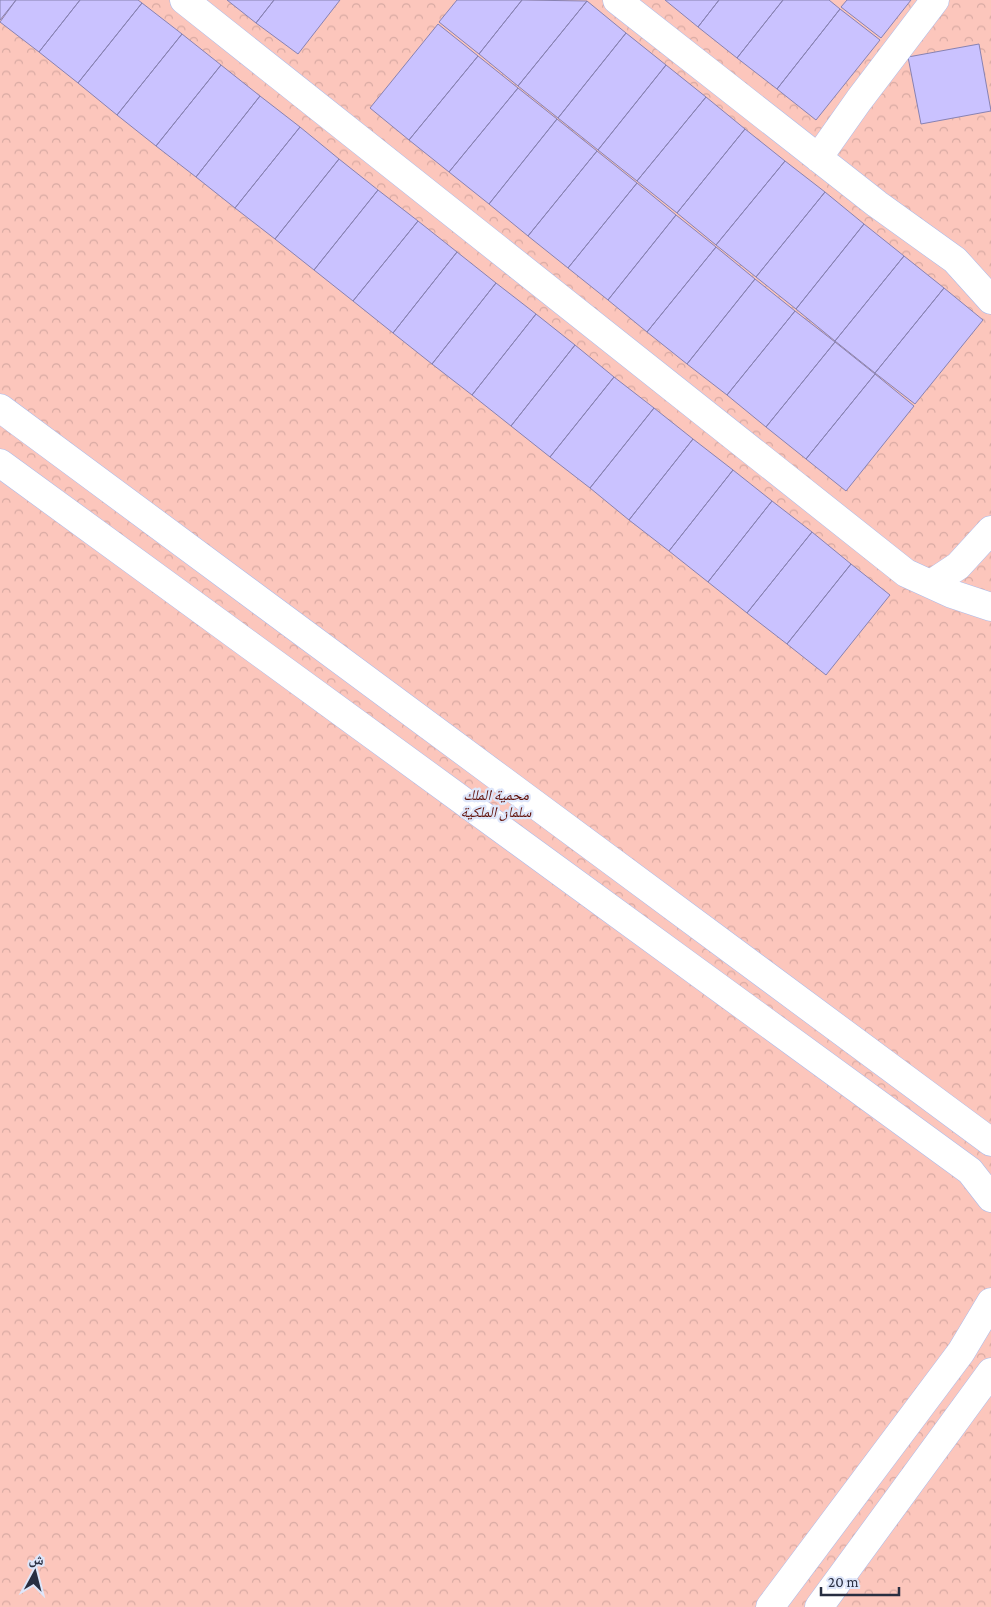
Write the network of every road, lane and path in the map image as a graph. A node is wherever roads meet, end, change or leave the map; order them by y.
1 (184, 0) edge
2 (617, 0) edge
3 (935, 0) edge
4 (818, 158) junction
5 (991, 300) edge
6 (0, 408) edge
7 (0, 463) edge
8 (991, 530) edge
9 (931, 584) junction
10 (991, 607) edge
11 (991, 1142) edge
12 (991, 1198) edge
13 (991, 1302) edge
14 (991, 1372) edge
15 (770, 1607) edge
16 (819, 1607) edge

1 - 9 street
2 - 4 street
3 - 4 street
4 - 5 street
6 - 11 street
7 - 12 street
8 - 9 street
9 - 10 street
13 - 15 street
14 - 16 street

